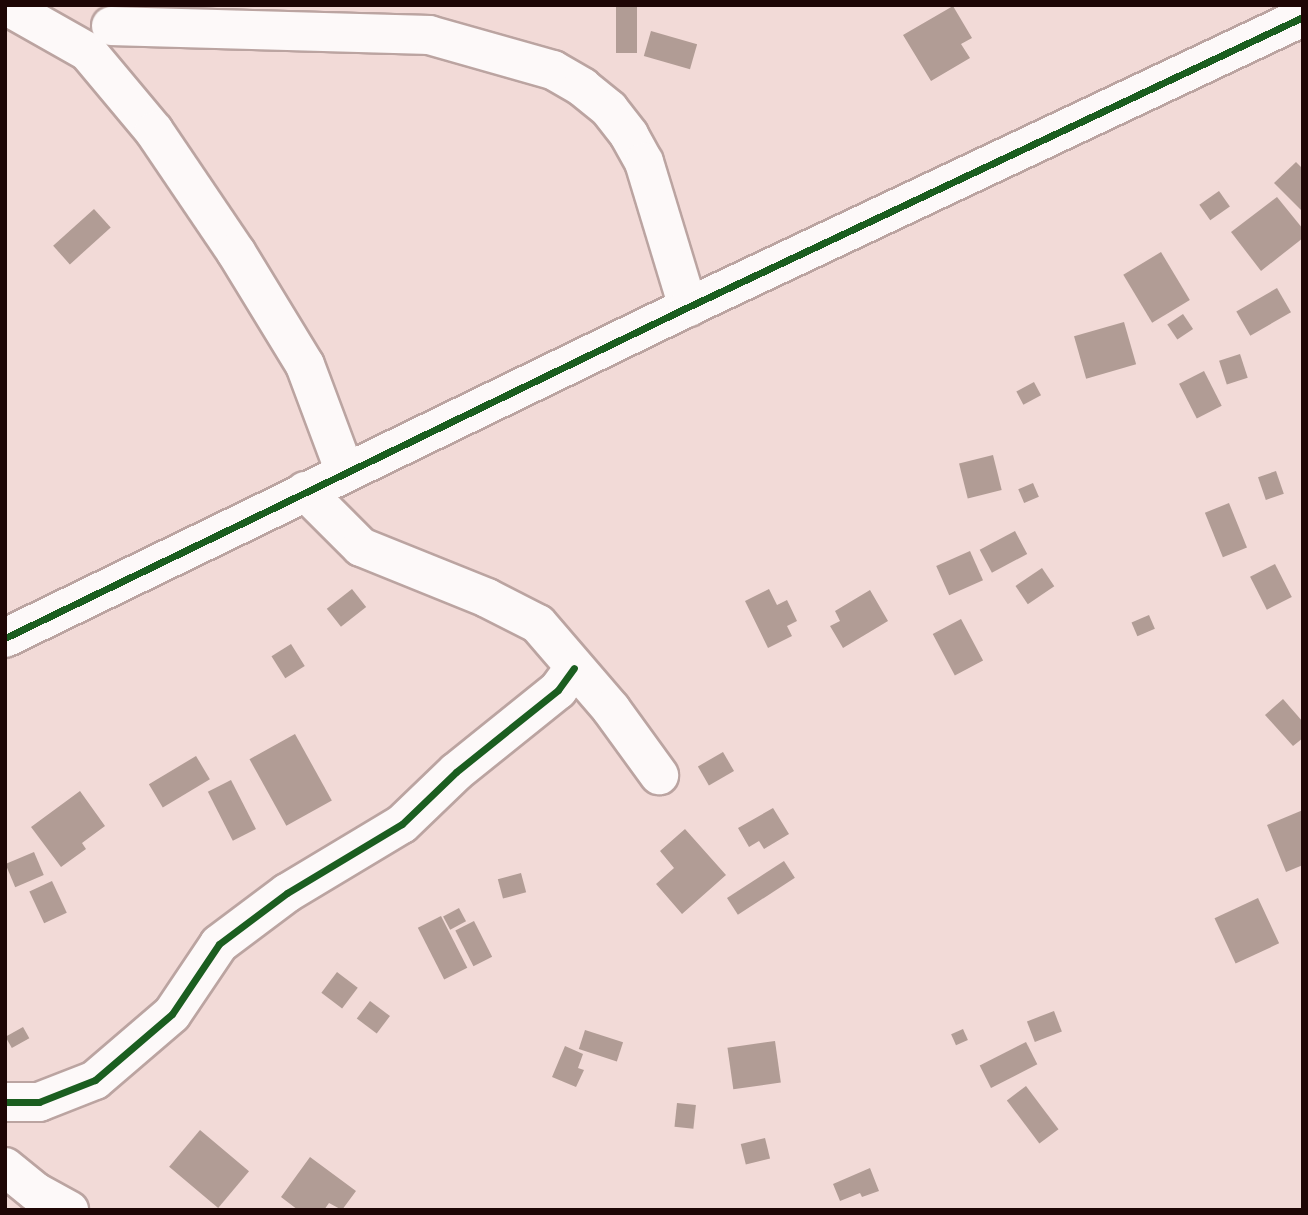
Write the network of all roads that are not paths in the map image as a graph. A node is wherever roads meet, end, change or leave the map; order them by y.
1 (5, 5) edge
2 (106, 16) edge
3 (1303, 17) edge
4 (154, 131) junction
5 (688, 307) junction
6 (345, 472) junction
7 (305, 491) junction
8 (5, 638) edge
9 (574, 668) junction
10 (659, 775) dead end
11 (5, 1102) edge
12 (5, 1167) edge
13 (69, 1210) edge

1 - 4 street
2 - 4 street
2 - 5 street
3 - 5 street
4 - 6 street
5 - 6 street
6 - 7 street
7 - 8 street
7 - 9 street
9 - 10 street
9 - 11 street
12 - 13 street

